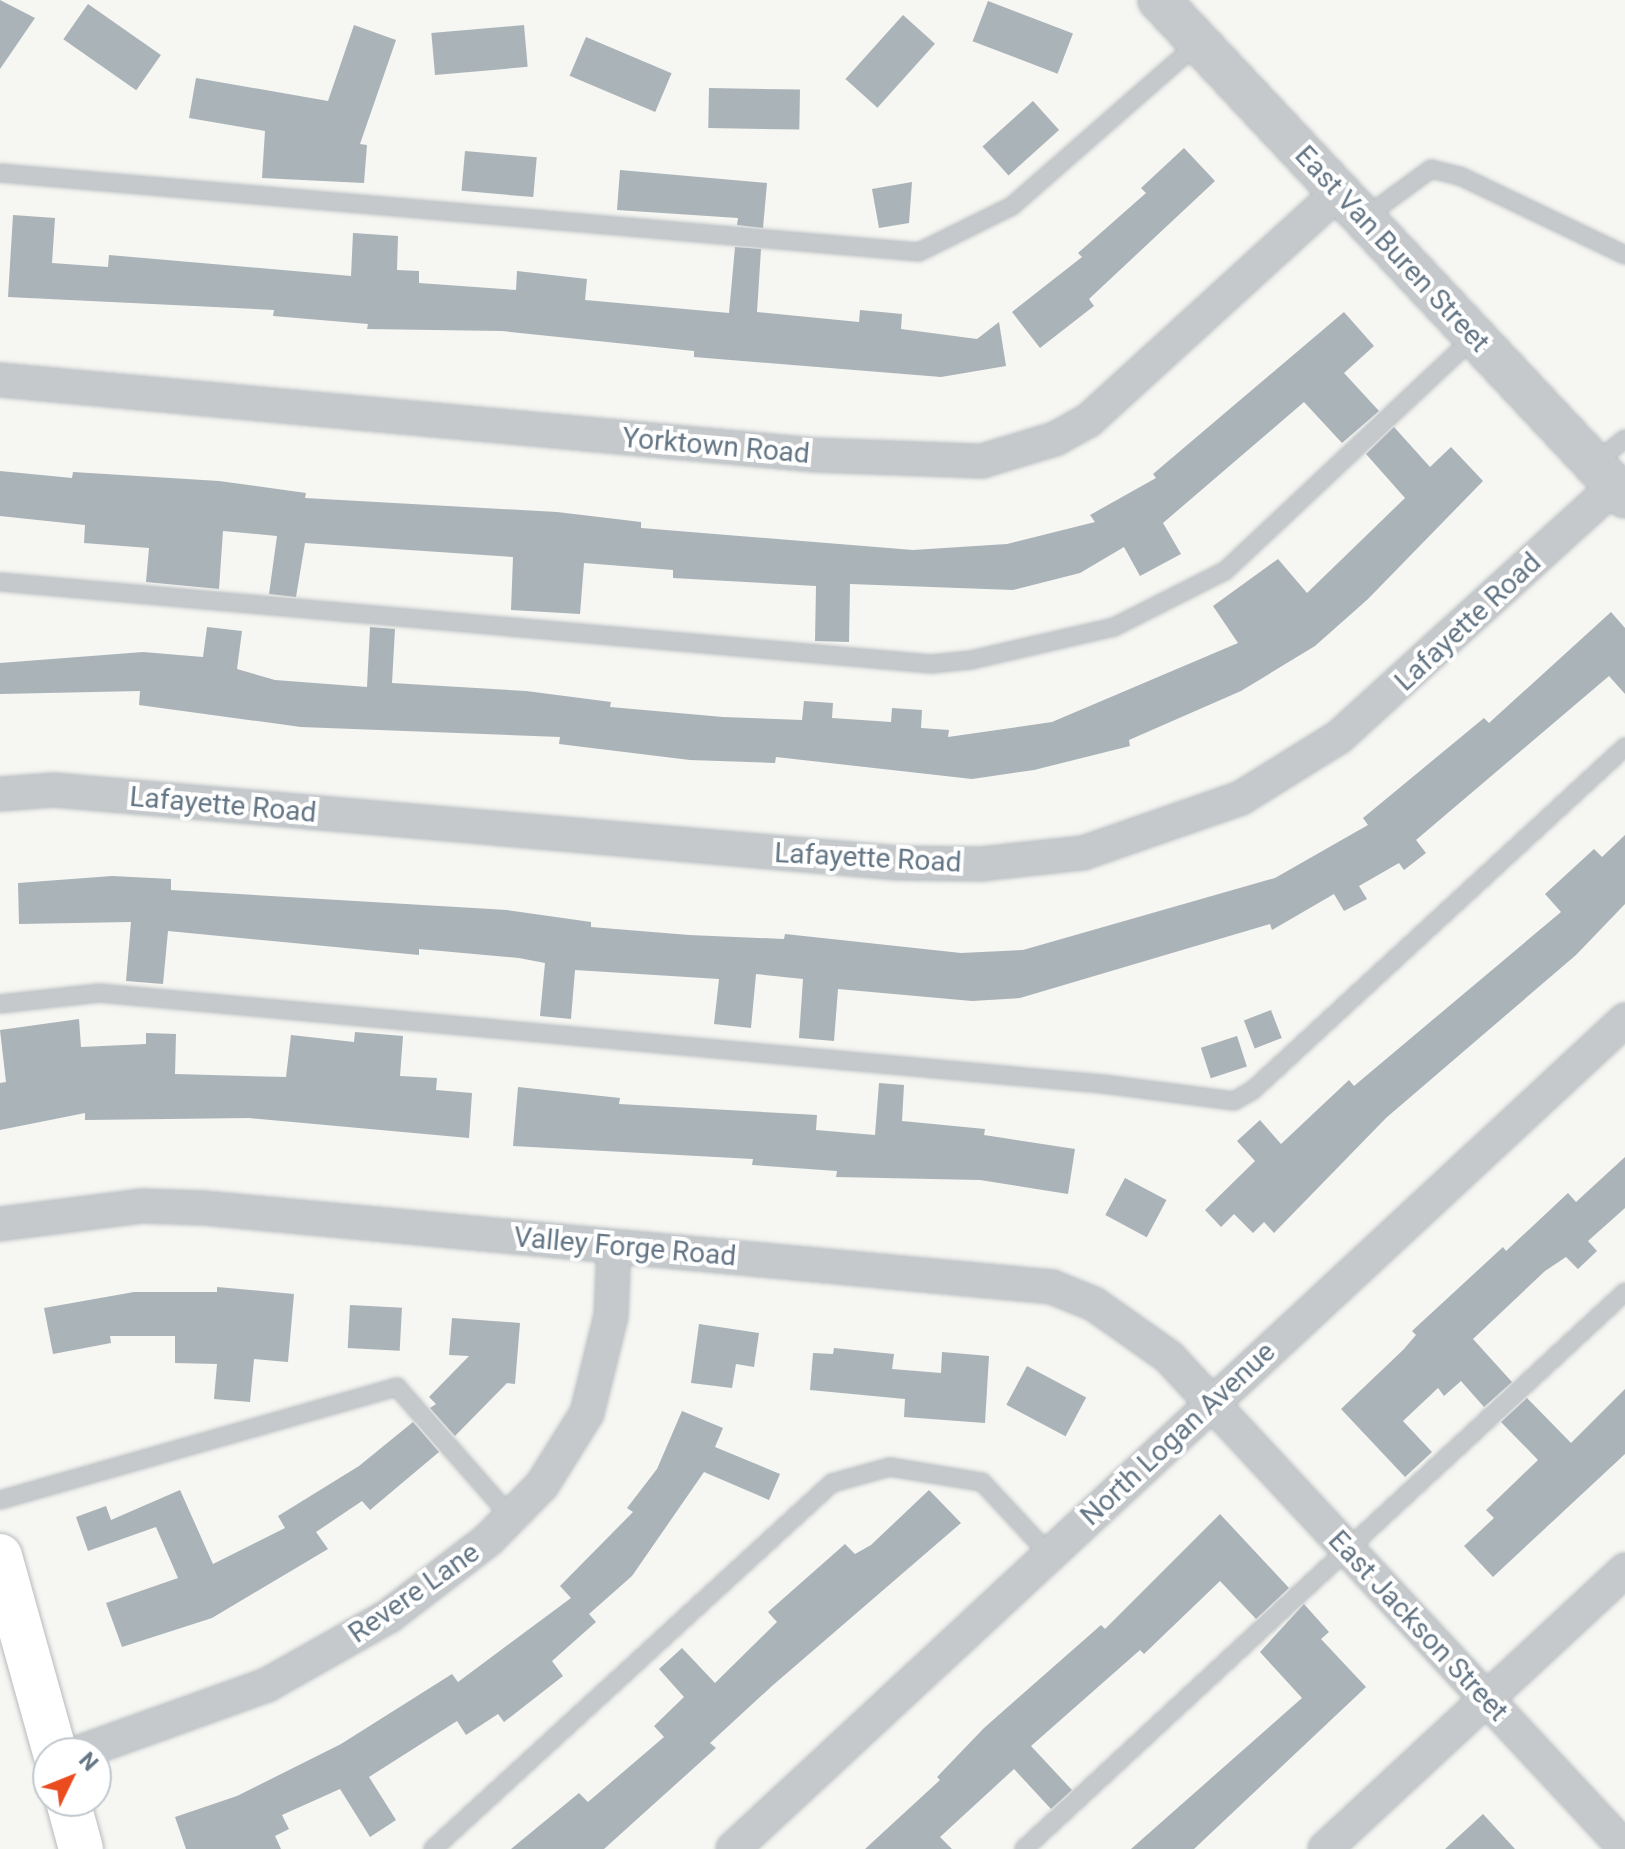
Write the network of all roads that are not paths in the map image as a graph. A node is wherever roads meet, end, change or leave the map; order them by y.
1 (1159, 0) edge
2 (1199, 43) junction
3 (0, 173) edge
4 (1351, 206) junction
5 (1625, 255) edge
6 (1474, 337) junction
7 (0, 380) edge
8 (1625, 439) edge
9 (1611, 482) edge
10 (0, 582) edge
11 (1625, 747) edge
12 (0, 794) edge
13 (0, 1004) edge
14 (1625, 1020) edge
15 (0, 1224) edge
16 (614, 1247) junction
17 (1625, 1292) edge
18 (1211, 1403) junction
19 (0, 1500) edge
20 (511, 1517) junction
21 (1346, 1549) junction
22 (1049, 1554) junction
23 (0, 1556) edge
24 (1625, 1570) edge
25 (1486, 1700) junction
26 (51, 1737) edge
27 (112, 1742) edge
28 (72, 1817) edge
29 (1622, 1846) edge
30 (81, 1849) edge
31 (433, 1849) edge
32 (733, 1849) edge
33 (1024, 1849) edge
34 (1325, 1849) edge

1 - 2 street, East Van Buren Street
2 - 3 lane
2 - 4 street, East Van Buren Street
4 - 5 lane
4 - 6 street, East Van Buren Street
4 - 7 street, Yorktown Road
6 - 9 street, East Van Buren Street
6 - 10 lane
8 - 9 lane
9 - 12 street, Lafayette Road
11 - 13 lane
14 - 18 street, North Logan Avenue
15 - 16 street, Valley Forge Road
16 - 18 street, Valley Forge Road
16 - 20 street, Revere Lane
17 - 21 lane
18 - 21 street, East Jackson Street
18 - 22 street, North Logan Avenue
19 - 20 lane
20 - 27 street, Revere Lane
21 - 25 street, East Jackson Street
21 - 33 lane
22 - 31 lane
22 - 32 street, North Logan Avenue
23 - 26 main road
24 - 25 street
25 - 29 street, East Jackson Street
25 - 34 street
28 - 30 main road

